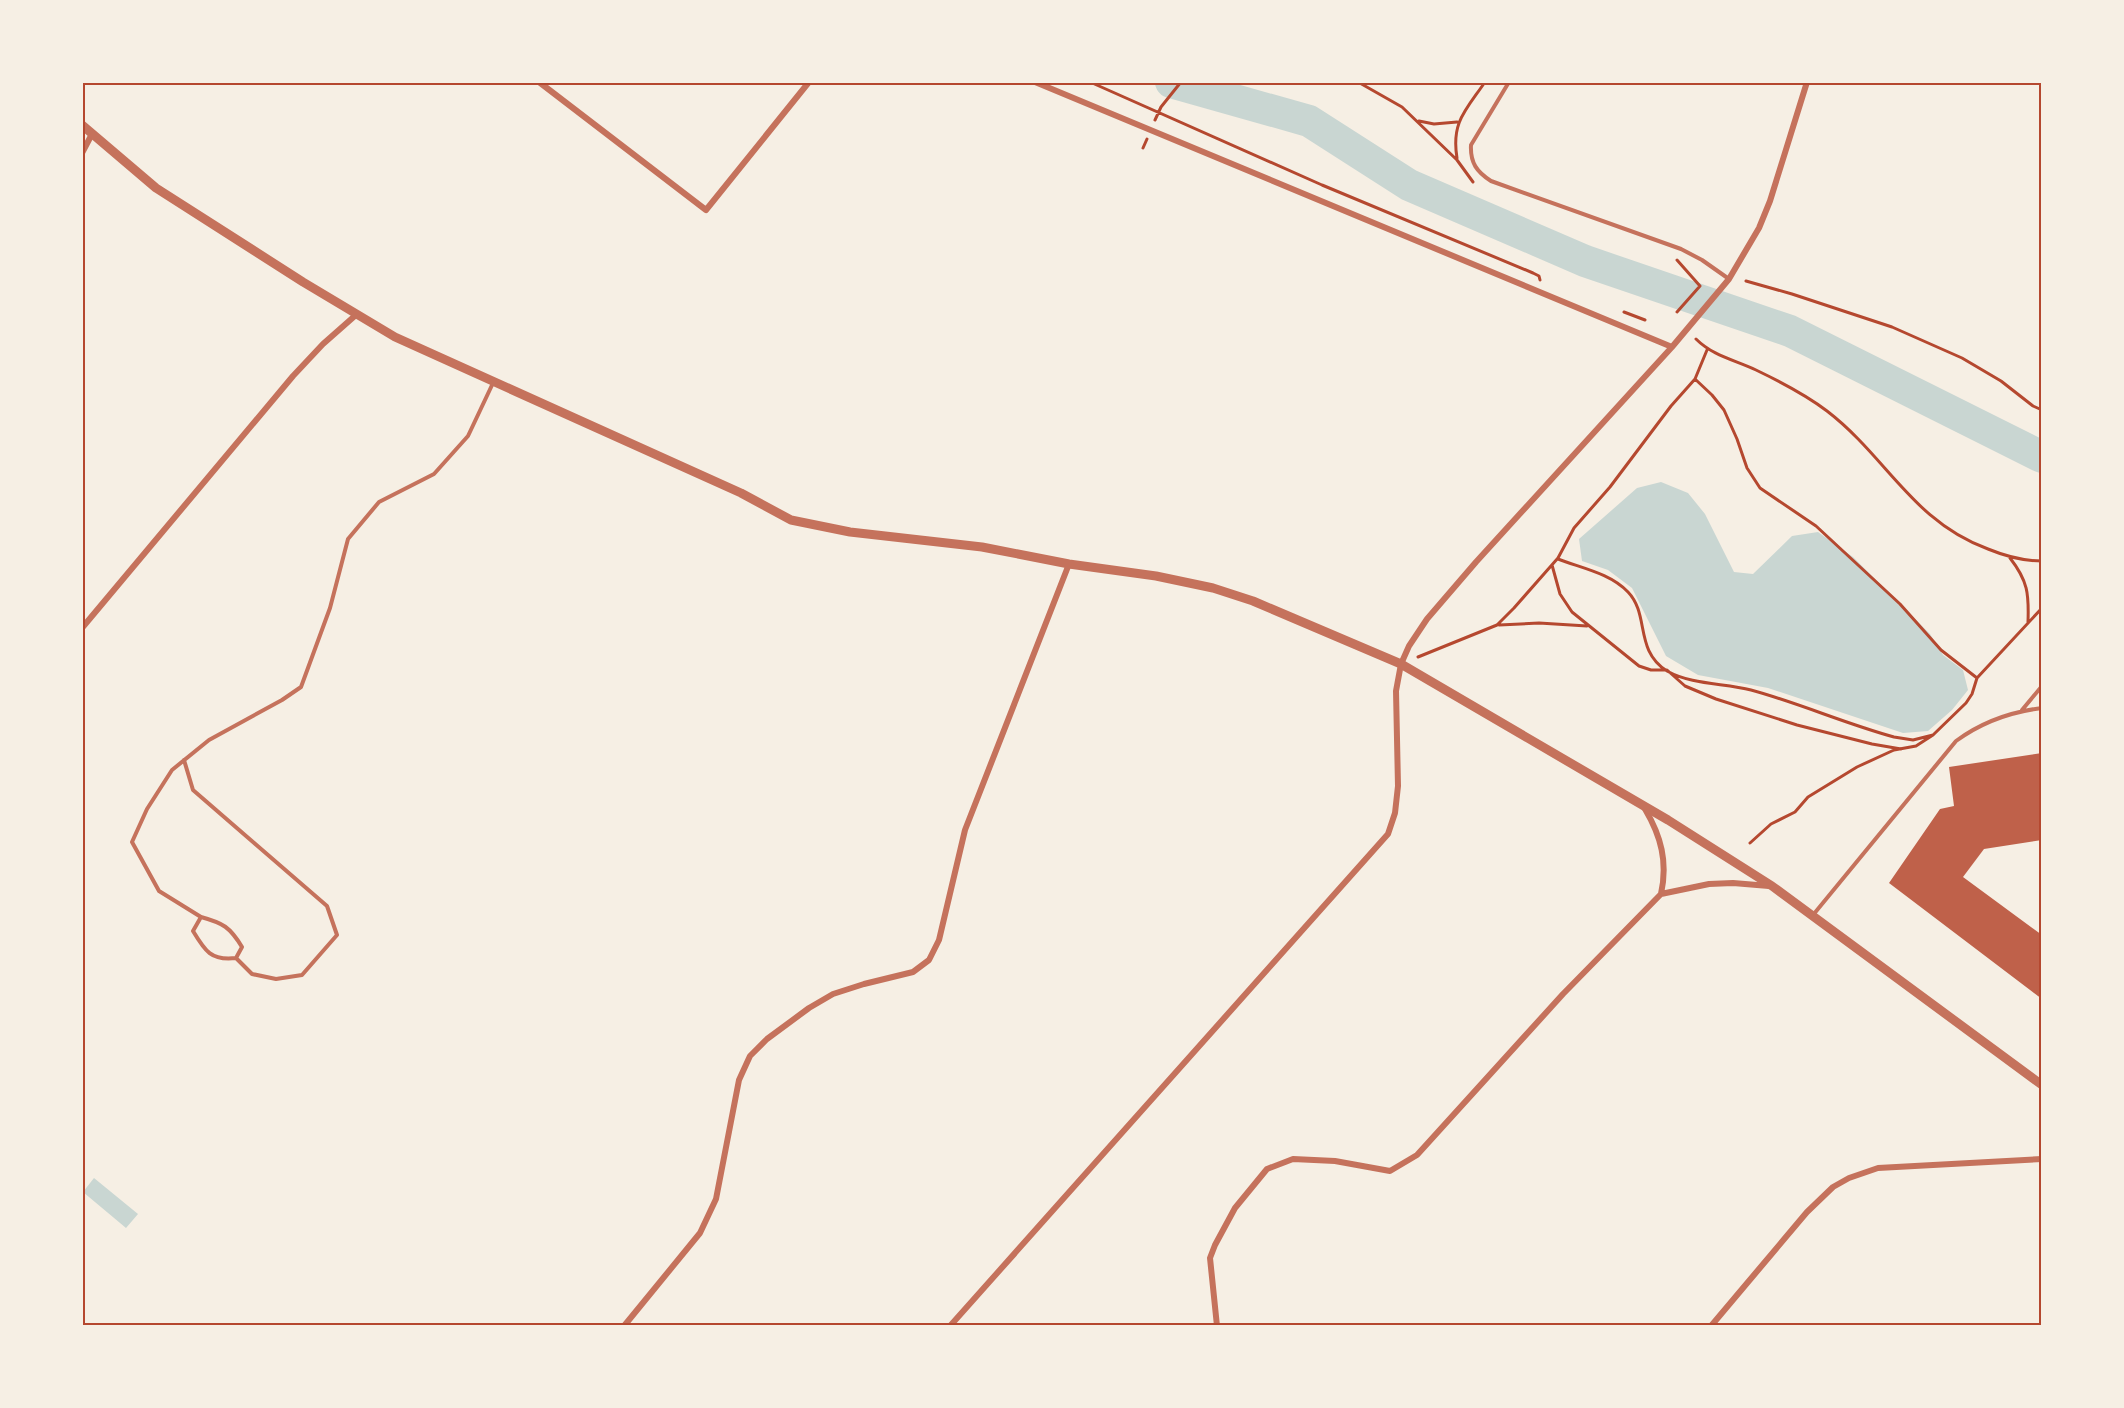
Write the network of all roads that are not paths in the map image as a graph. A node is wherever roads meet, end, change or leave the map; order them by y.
1 (539, 82) edge
2 (809, 82) edge
3 (1035, 82) edge
4 (1509, 82) edge
5 (1807, 82) edge
6 (82, 125) edge
7 (92, 134) junction
8 (82, 153) edge
9 (1729, 279) junction
10 (357, 314) junction
11 (1672, 347) junction
12 (494, 382) junction
13 (1069, 564) junction
14 (82, 628) edge
15 (1401, 664) junction
16 (2042, 686) edge
17 (2042, 708) edge
18 (2021, 711) junction
19 (184, 760) junction
20 (1644, 806) junction
21 (1772, 886) junction
22 (1661, 894) junction
23 (1813, 915) junction
24 (201, 917) junction
25 (236, 958) junction
26 (2042, 1085) edge
27 (2041, 1158) edge
28 (624, 1326) edge
29 (950, 1326) edge
30 (1217, 1326) edge
31 (1711, 1326) edge

1 - 2 street
3 - 11 street
4 - 9 lane
5 - 9 street
6 - 7 street
7 - 8 street
7 - 10 street
9 - 11 street
10 - 12 street
10 - 14 street
11 - 15 street
12 - 13 street
12 - 19 lane
13 - 15 street
13 - 28 street
15 - 20 street
15 - 29 street
16 - 18 lane
17 - 18 lane
18 - 23 lane
19 - 24 lane
19 - 25 lane
20 - 21 street
20 - 22 street
21 - 22 street
21 - 23 street
22 - 30 street
23 - 26 street
24 - 25 lane
24 - 25 lane
27 - 31 street

